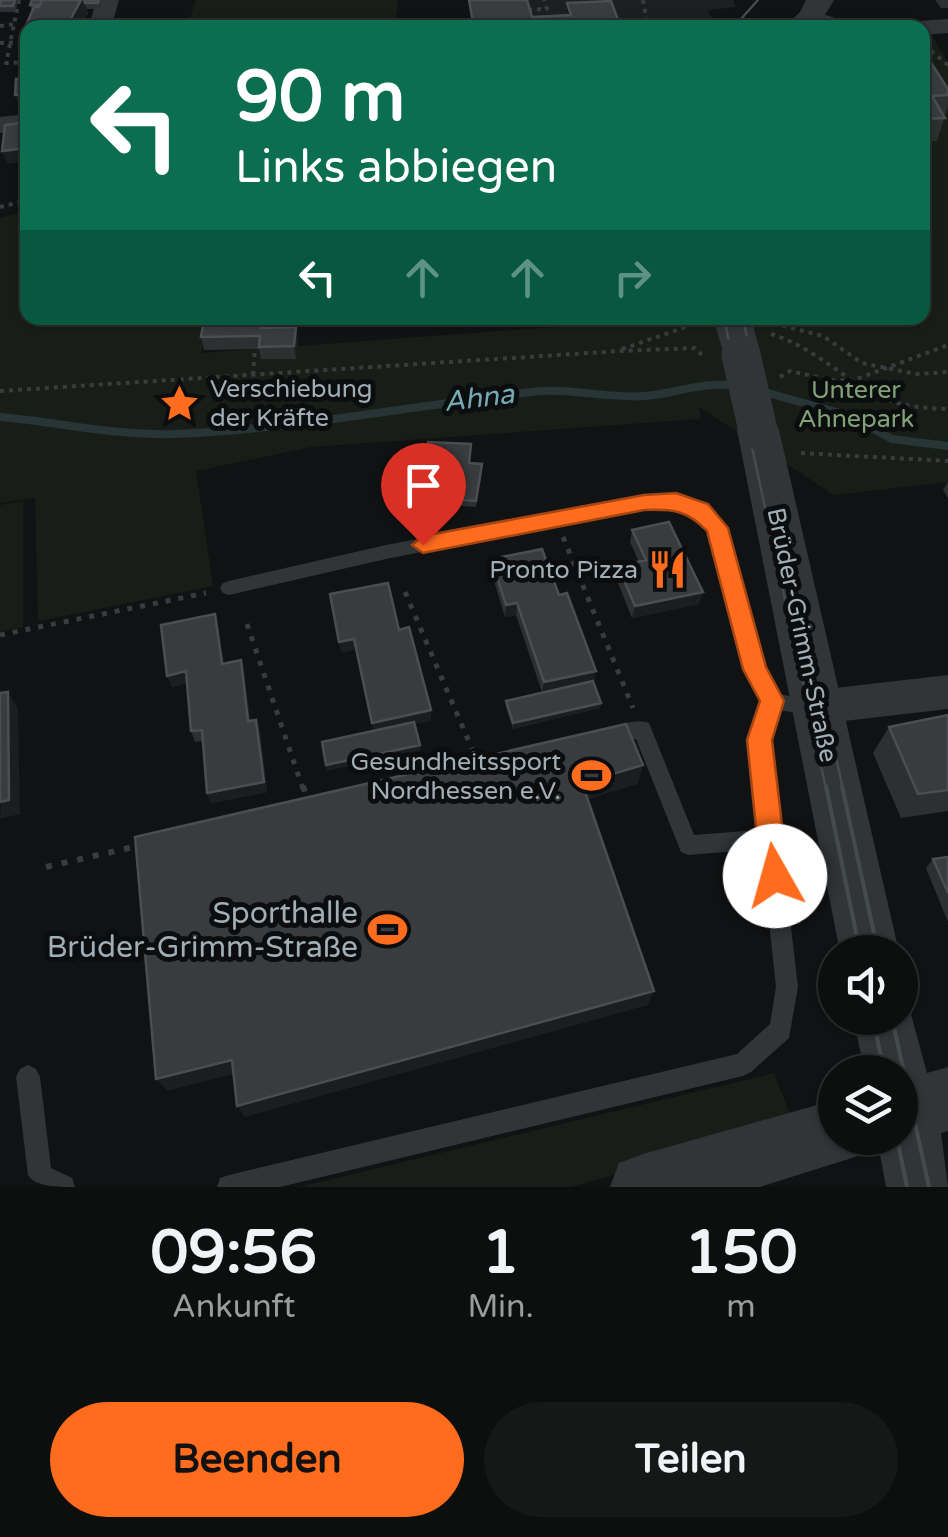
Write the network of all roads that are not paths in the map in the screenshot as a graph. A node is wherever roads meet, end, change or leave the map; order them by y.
1 (740, 337) edge
2 (229, 588) road end
3 (948, 692) edge
4 (795, 704) junction
5 (588, 741) edge
6 (770, 839) junction
7 (865, 935) edge
8 (28, 1077) dead end
9 (818, 1139) edge
10 (916, 1155) edge
11 (63, 1187) edge
12 (229, 1187) edge
13 (643, 1187) edge
14 (919, 1187) edge

1 - 4 street, Brüder-Grimm-Straße, bridge
2 - 4 lane
3 - 4 street
4 - 6 lane
4 - 7 street, Brüder-Grimm-Straße
5 - 6 lane
6 - 12 lane
8 - 11 lane
9 - 13 street
10 - 14 street

